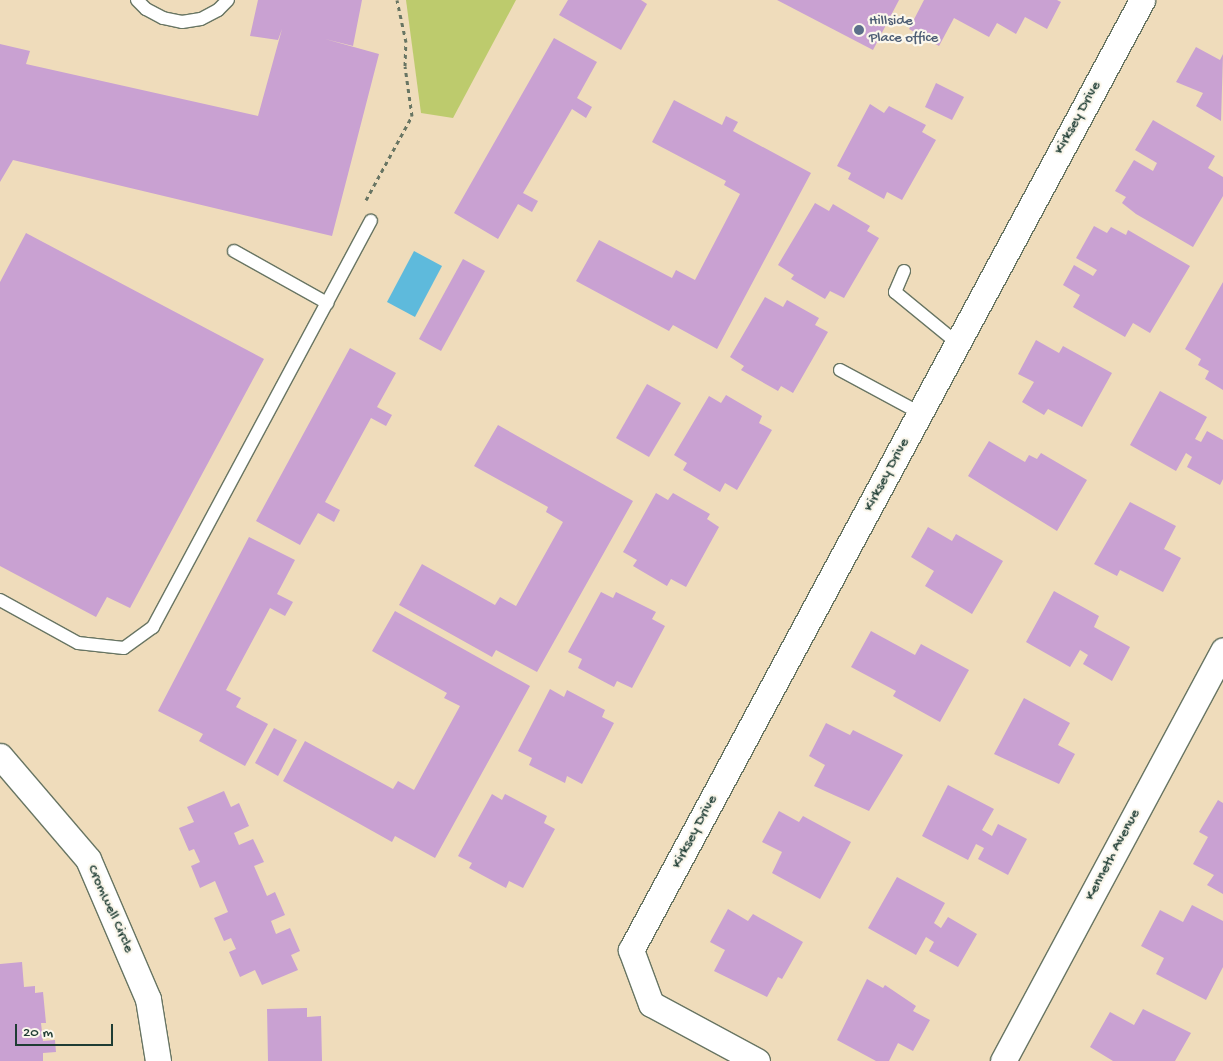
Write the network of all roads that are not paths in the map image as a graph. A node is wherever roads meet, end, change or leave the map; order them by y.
1 (138, 0) edge
2 (228, 0) edge
3 (1142, 0) edge
4 (371, 221) road end
5 (234, 251) dead end
6 (904, 271) dead end
7 (327, 303) junction
8 (956, 342) junction
9 (840, 370) dead end
10 (920, 413) junction
11 (0, 600) edge
12 (1223, 650) edge
13 (0, 756) edge
14 (158, 1061) edge
15 (757, 1061) edge
16 (1003, 1061) edge

1 - 2 lane
3 - 8 street, Kirksey Drive
4 - 7 lane
5 - 7 lane
6 - 8 lane
7 - 11 lane
8 - 10 street, Kirksey Drive
9 - 10 lane
10 - 15 street, Kirksey Drive
12 - 16 street, Kenneth Avenue
13 - 14 street, Cromwell Circle

